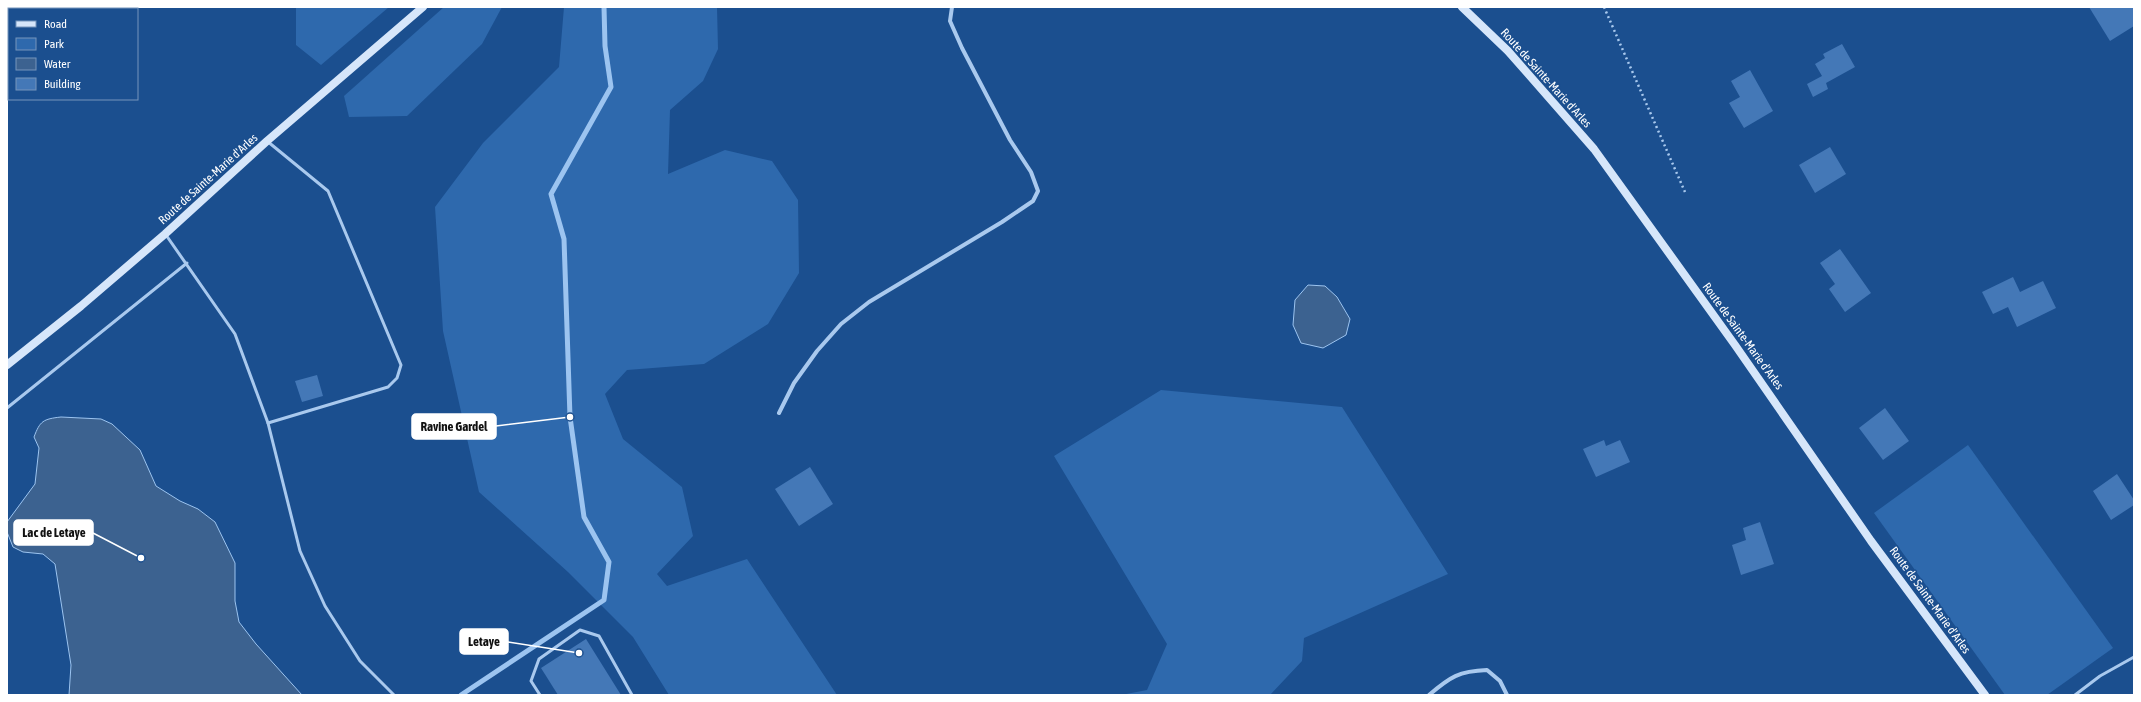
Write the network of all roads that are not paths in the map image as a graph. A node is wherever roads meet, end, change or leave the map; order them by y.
1 (423, 7) edge
2 (952, 7) edge
3 (1462, 7) edge
4 (267, 141) junction
5 (165, 234) junction
6 (187, 263) junction
7 (7, 365) edge
8 (7, 408) edge
9 (779, 413) dead end
10 (268, 423) junction
11 (2134, 657) edge
12 (394, 695) edge
13 (540, 695) edge
14 (632, 695) edge
15 (1429, 695) edge
16 (1507, 695) edge
17 (1985, 695) edge
18 (2075, 695) edge

1 - 4 main road, Route de Sainte-Marie d'Arles
2 - 9 street
3 - 17 main road, Route de Sainte-Marie d'Arles
4 - 5 main road, Route de Sainte-Marie d'Arles
4 - 10 lane
5 - 6 lane
5 - 7 main road, Route de Sainte-Marie d'Arles
6 - 8 lane
6 - 10 lane
10 - 12 lane
11 - 18 lane
13 - 14 lane
15 - 16 street

